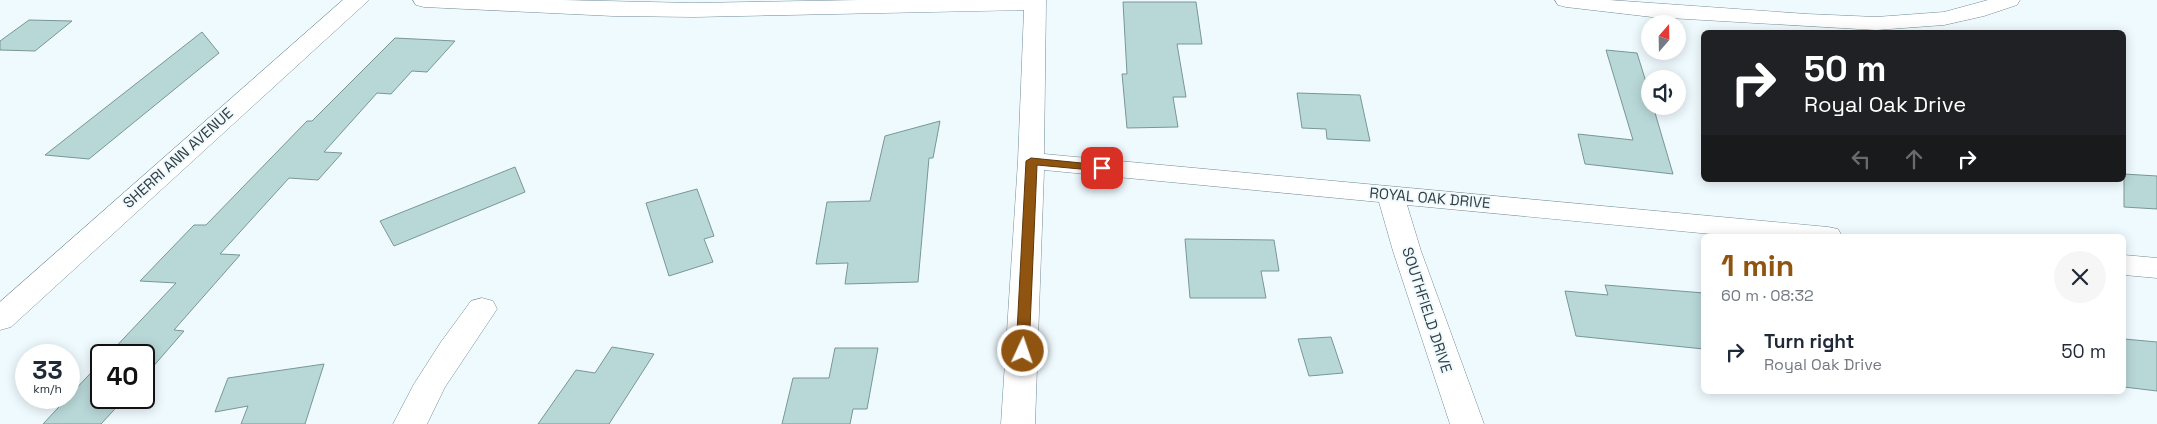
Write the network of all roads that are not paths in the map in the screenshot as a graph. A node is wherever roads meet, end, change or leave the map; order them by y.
1 (358, 0) edge
2 (424, 0) edge
3 (1566, 0) edge
4 (2009, 0) edge
5 (1035, 2) edge
6 (804, 4) edge
7 (1031, 161) junction
8 (1390, 194) junction
9 (1807, 234) edge
10 (2126, 264) edge
11 (2157, 268) edge
12 (482, 309) dead end
13 (0, 319) edge
14 (410, 424) edge
15 (1018, 424) edge
16 (1467, 424) edge

1 - 13 street, SHERRI ANN AVENUE
2 - 6 street
3 - 4 street
5 - 6 street
5 - 7 street
7 - 8 street, ROYAL OAK DRIVE
7 - 15 street
8 - 9 street, ROYAL OAK DRIVE
8 - 16 street, SOUTHFIELD DRIVE
10 - 11 street
12 - 14 street

